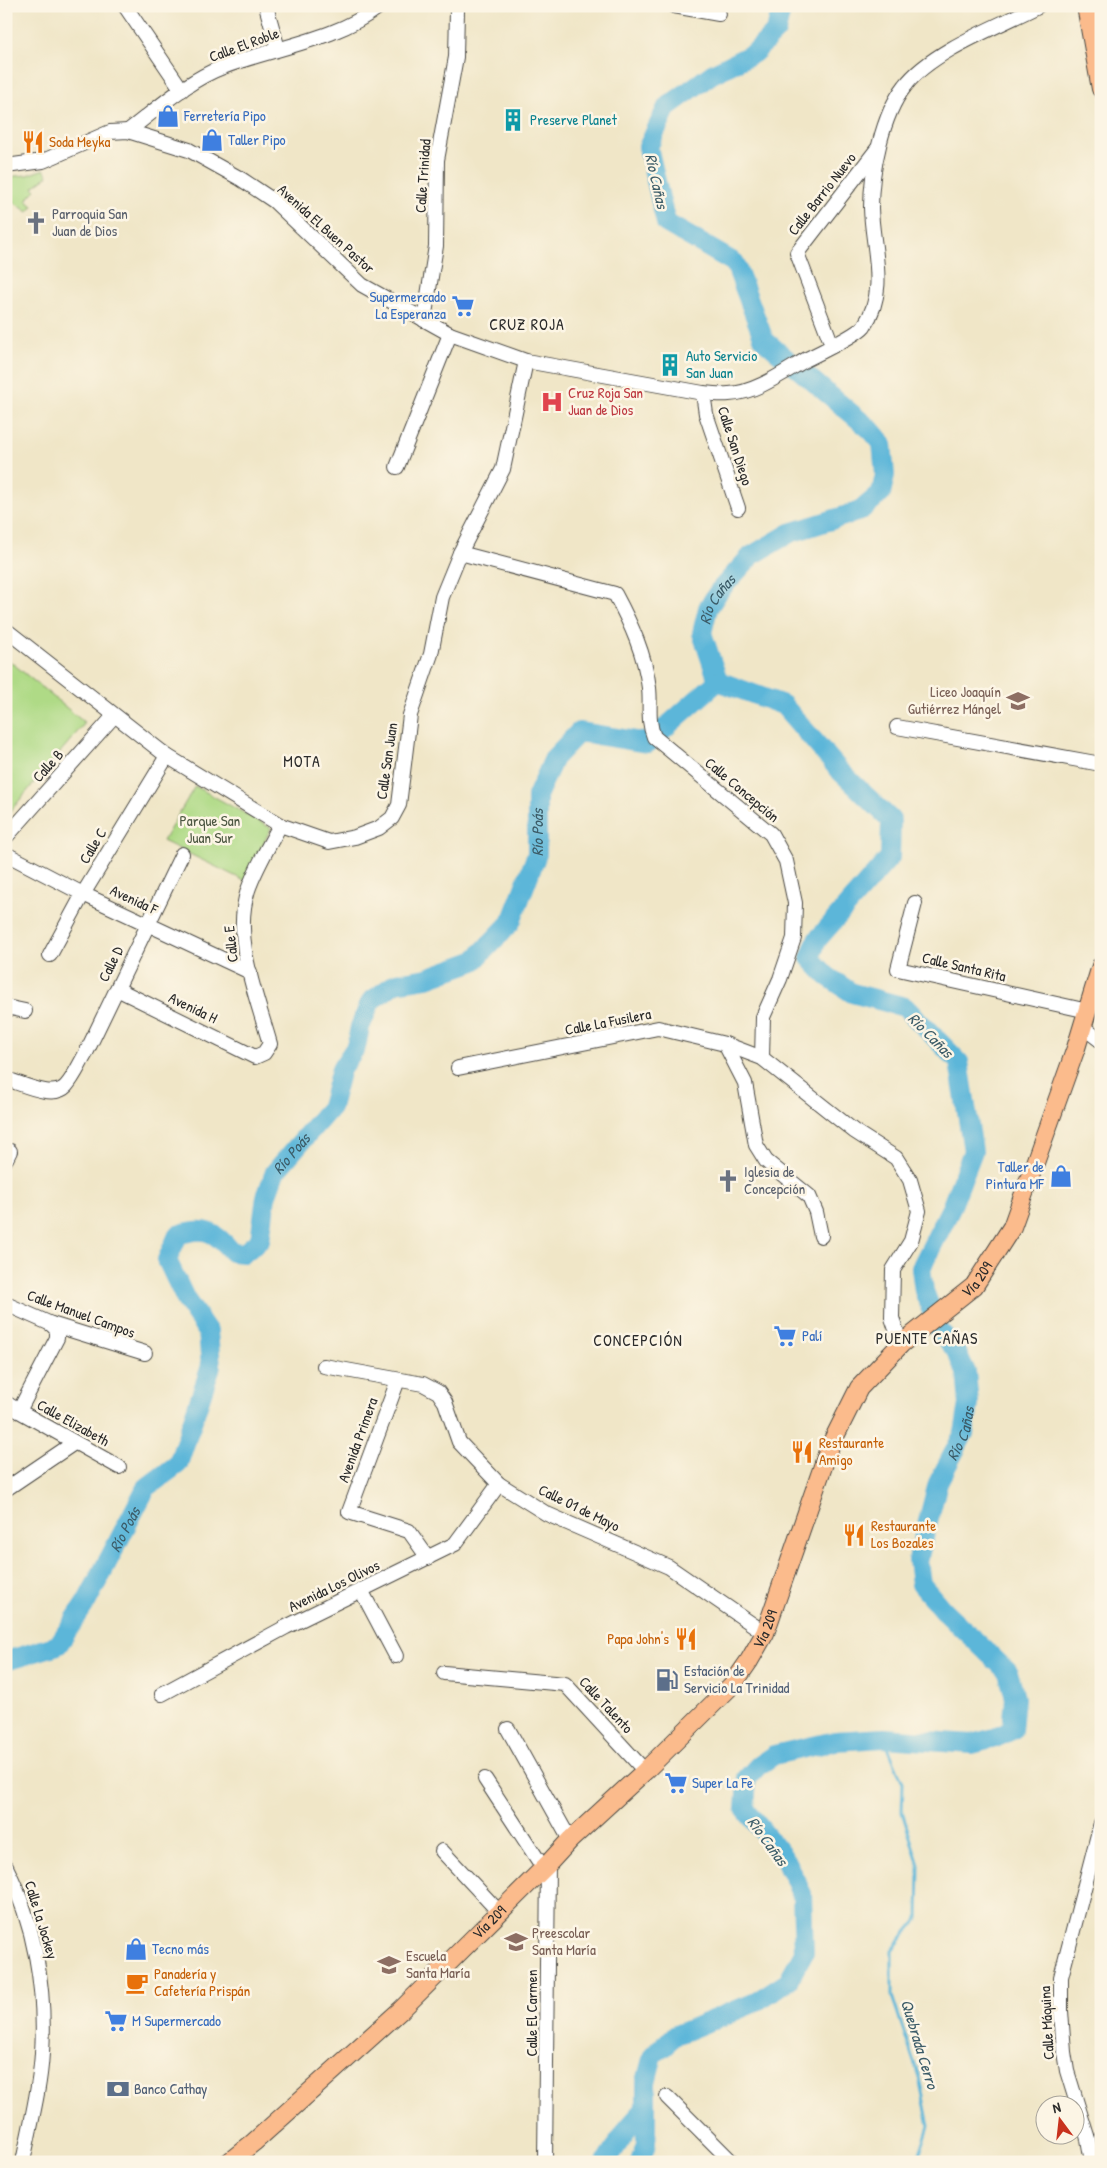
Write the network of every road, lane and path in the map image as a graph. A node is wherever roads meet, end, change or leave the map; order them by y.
1 (266, 6) edge
2 (380, 6) edge
3 (455, 6) edge
4 (674, 6) edge
5 (1038, 6) edge
6 (1086, 6) edge
7 (129, 7) edge
8 (719, 14) dead end
9 (278, 49) junction
10 (1101, 89) edge
11 (182, 90) junction
12 (128, 131) junction
13 (878, 148) junction
14 (6, 166) edge
15 (424, 320) junction
16 (450, 334) junction
17 (832, 345) junction
18 (526, 361) junction
19 (703, 393) junction
20 (397, 467) dead end
21 (738, 508) dead end
22 (460, 553) junction
23 (6, 630) edge
24 (114, 716) junction
25 (897, 727) dead end
26 (166, 756) junction
27 (1101, 764) edge
28 (280, 825) junction
29 (6, 837) edge
30 (6, 854) edge
31 (182, 854) dead end
32 (83, 894) junction
33 (915, 903) dead end
34 (148, 925) junction
35 (50, 955) dead end
36 (1101, 966) edge
37 (250, 972) junction
38 (117, 989) junction
39 (6, 1007) edge
40 (25, 1011) dead end
41 (1085, 1019) junction
42 (1101, 1041) edge
43 (726, 1044) junction
44 (255, 1057) joint
45 (762, 1058) junction
46 (458, 1068) dead end
47 (6, 1079) edge
48 (821, 1236) dead end
49 (6, 1304) edge
50 (51, 1324) junction
51 (901, 1344) junction
52 (145, 1353) dead end
53 (324, 1366) dead end
54 (398, 1380) junction
55 (6, 1403) edge
56 (19, 1411) junction
57 (74, 1443) junction
58 (119, 1468) dead end
59 (499, 1484) junction
60 (6, 1489) edge
61 (428, 1558) junction
62 (361, 1590) junction
63 (765, 1633) junction
64 (396, 1656) dead end
65 (444, 1673) dead end
66 (162, 1694) dead end
67 (508, 1729) dead end
68 (645, 1771) junction
69 (485, 1779) dead end
70 (1101, 1823) edge
71 (570, 1840) junction
72 (442, 1850) dead end
73 (546, 1866) junction
74 (7, 1872) edge
75 (499, 1912) junction
76 (667, 2097) dead end
77 (23, 2162) edge
78 (229, 2162) edge
79 (545, 2162) edge
80 (732, 2162) edge
81 (1092, 2162) edge

1 - 9 street
2 - 9 street, Calle El Roble
3 - 15 street, Calle Trinidad
4 - 8 street
5 - 13 street, Avenida El Buen Pastor
6 - 10 main road
7 - 11 street
9 - 11 street, Calle El Roble
11 - 12 street, Calle El Roble
12 - 14 street, Avenida El Buen Pastor
12 - 15 street, Avenida El Buen Pastor
13 - 17 street, Avenida El Buen Pastor
13 - 17 street, Calle Barrio Nuevo
15 - 16 street, Avenida El Buen Pastor
16 - 18 street, Avenida El Buen Pastor
16 - 20 street
17 - 19 street, Avenida El Buen Pastor
18 - 19 street, Avenida El Buen Pastor
18 - 22 street, Calle San Juan
19 - 21 street, Calle San Diego
22 - 28 street, Calle San Juan
22 - 45 street, Calle Concepción
23 - 24 street, Calle San Juan
24 - 26 street, Calle San Juan
24 - 29 street, Calle B
25 - 27 street
26 - 28 street, Calle San Juan
26 - 32 street, Calle C
28 - 37 street, Calle E
30 - 32 street, Avenida F
31 - 34 street, Calle D
32 - 34 street, Avenida F
32 - 35 street, Calle C
33 - 41 street, Calle Santa Rita
34 - 37 street, Avenida F
34 - 38 street, Calle D
36 - 41 main road, Vía 209
37 - 44 street, Calle E
38 - 44 street, Avenida H
38 - 47 street, Calle D
39 - 40 street
41 - 42 street
41 - 51 main road, Vía 209
43 - 45 street, Calle La Fusilera
43 - 46 street, Calle La Fusilera
43 - 48 street
45 - 51 street
49 - 50 street, Calle Manuel Campos
50 - 52 street, Calle Manuel Campos
50 - 56 street, Calle Elizabeth
51 - 63 main road, Vía 209
53 - 54 street, Calle 01 de Mayo
54 - 59 street, Calle 01 de Mayo
54 - 61 street, Avenida Primera
55 - 56 street
56 - 57 street, Calle Elizabeth
57 - 58 street, Calle Elizabeth
57 - 60 street
59 - 61 street, Avenida Los Olivos
59 - 63 street, Calle 01 de Mayo
61 - 62 street, Avenida Los Olivos
62 - 64 street
62 - 66 street, Avenida Los Olivos
63 - 68 main road, Vía 209
65 - 68 street, Calle Talento
67 - 71 street
68 - 71 main road, Vía 209
69 - 73 street
70 - 81 street, Calle Máquina
71 - 73 main road, Vía 209
72 - 75 street
73 - 75 main road, Vía 209
73 - 79 street, Calle El Carmen
74 - 77 street, Calle La Jockey
75 - 78 main road, Vía 209
76 - 80 street

